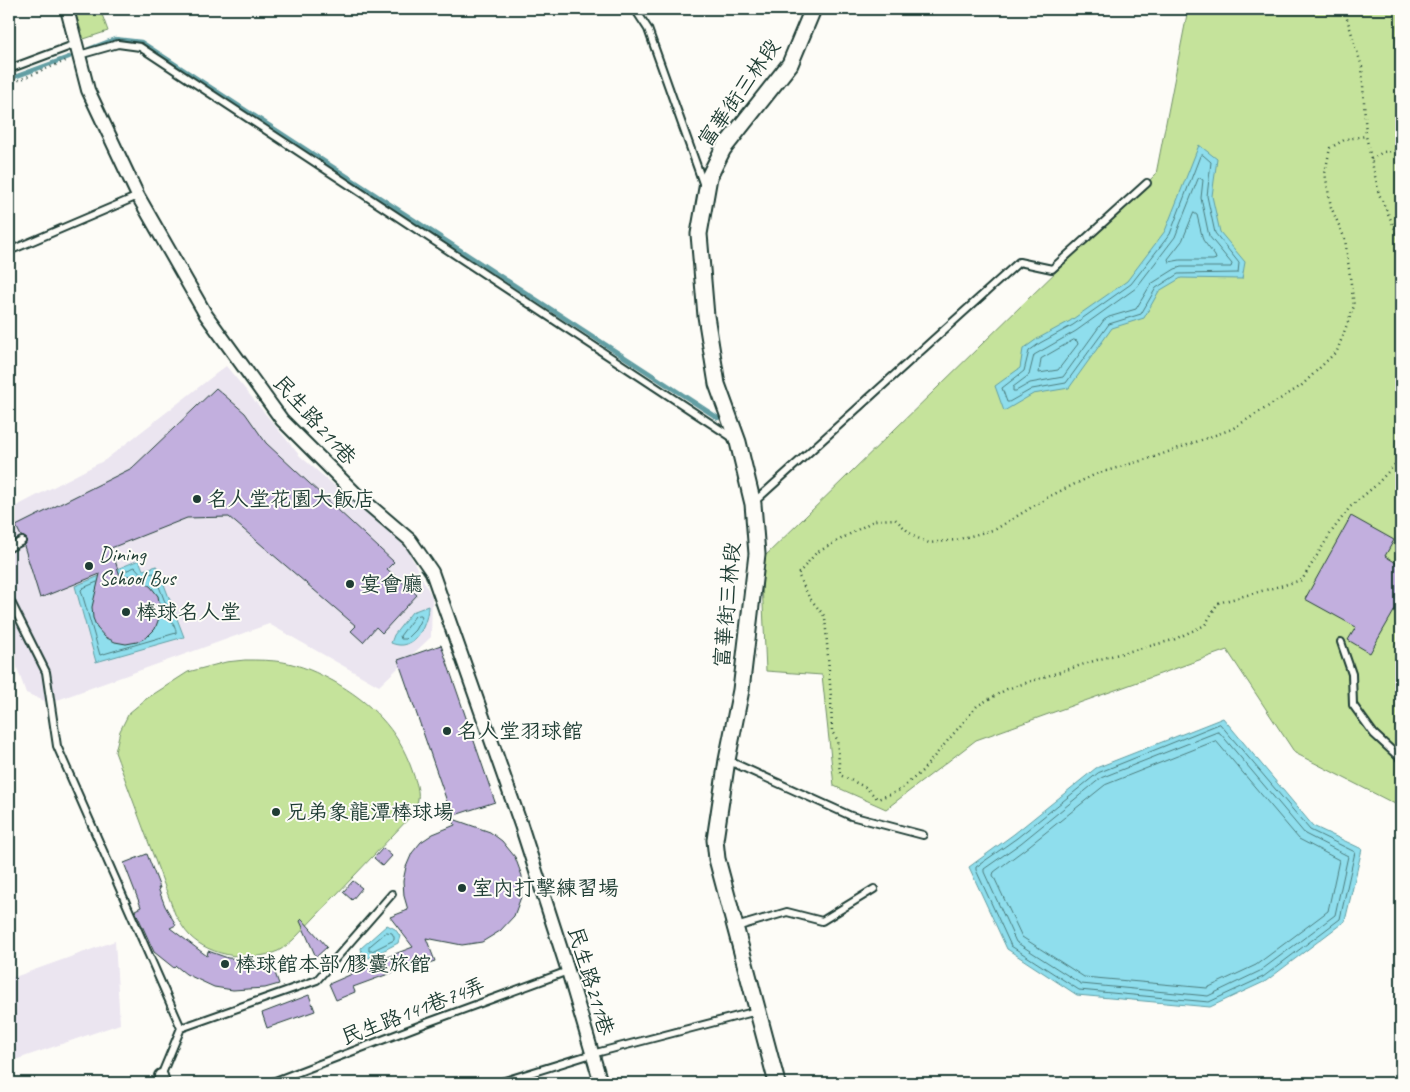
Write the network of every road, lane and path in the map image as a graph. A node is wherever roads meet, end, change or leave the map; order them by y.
1 (67, 9) edge
2 (635, 9) edge
3 (812, 9) edge
4 (1344, 9) edge
5 (77, 50) junction
6 (9, 69) edge
7 (9, 84) edge
8 (1366, 136) junction
9 (1401, 150) edge
10 (1371, 159) junction
11 (1147, 183) dead end
12 (706, 192) junction
13 (138, 196) junction
14 (1401, 242) edge
15 (9, 252) edge
16 (738, 442) junction
17 (1401, 458) edge
18 (752, 504) junction
19 (22, 541) dead end
20 (9, 548) edge
21 (9, 598) edge
22 (1341, 642) dead end
23 (1401, 759) edge
24 (727, 760) junction
25 (923, 835) dead end
26 (874, 889) dead end
27 (392, 894) dead end
28 (736, 927) junction
29 (568, 971) junction
30 (758, 1010) junction
31 (181, 1028) junction
32 (592, 1054) junction
33 (162, 1080) edge
34 (270, 1083) edge
35 (498, 1083) edge
36 (601, 1083) edge
37 (777, 1083) edge

1 - 5 street, 民生路211巷
2 - 12 lane
3 - 12 street, 富華街三林段
4 - 8 path
5 - 6 lane
5 - 7 path
5 - 13 street, 民生路211巷
5 - 16 lane
8 - 10 path
8 - 17 path
9 - 10 path
10 - 14 path
11 - 18 lane
12 - 16 street, 富華街三林段
13 - 15 lane
13 - 29 street, 民生路211巷
16 - 18 street, 富華街三林段
18 - 24 street, 富華街三林段
19 - 20 lane
21 - 31 lane
22 - 23 lane
24 - 25 lane
24 - 28 street, 富華街三林段
26 - 28 lane
27 - 31 lane
28 - 30 street, 富華街三林段
29 - 32 street, 民生路211巷
29 - 34 lane, 民生路141巷74弄
30 - 32 lane
30 - 37 street, 富華街三林段
31 - 33 lane
32 - 35 lane
32 - 36 street, 民生路211巷

